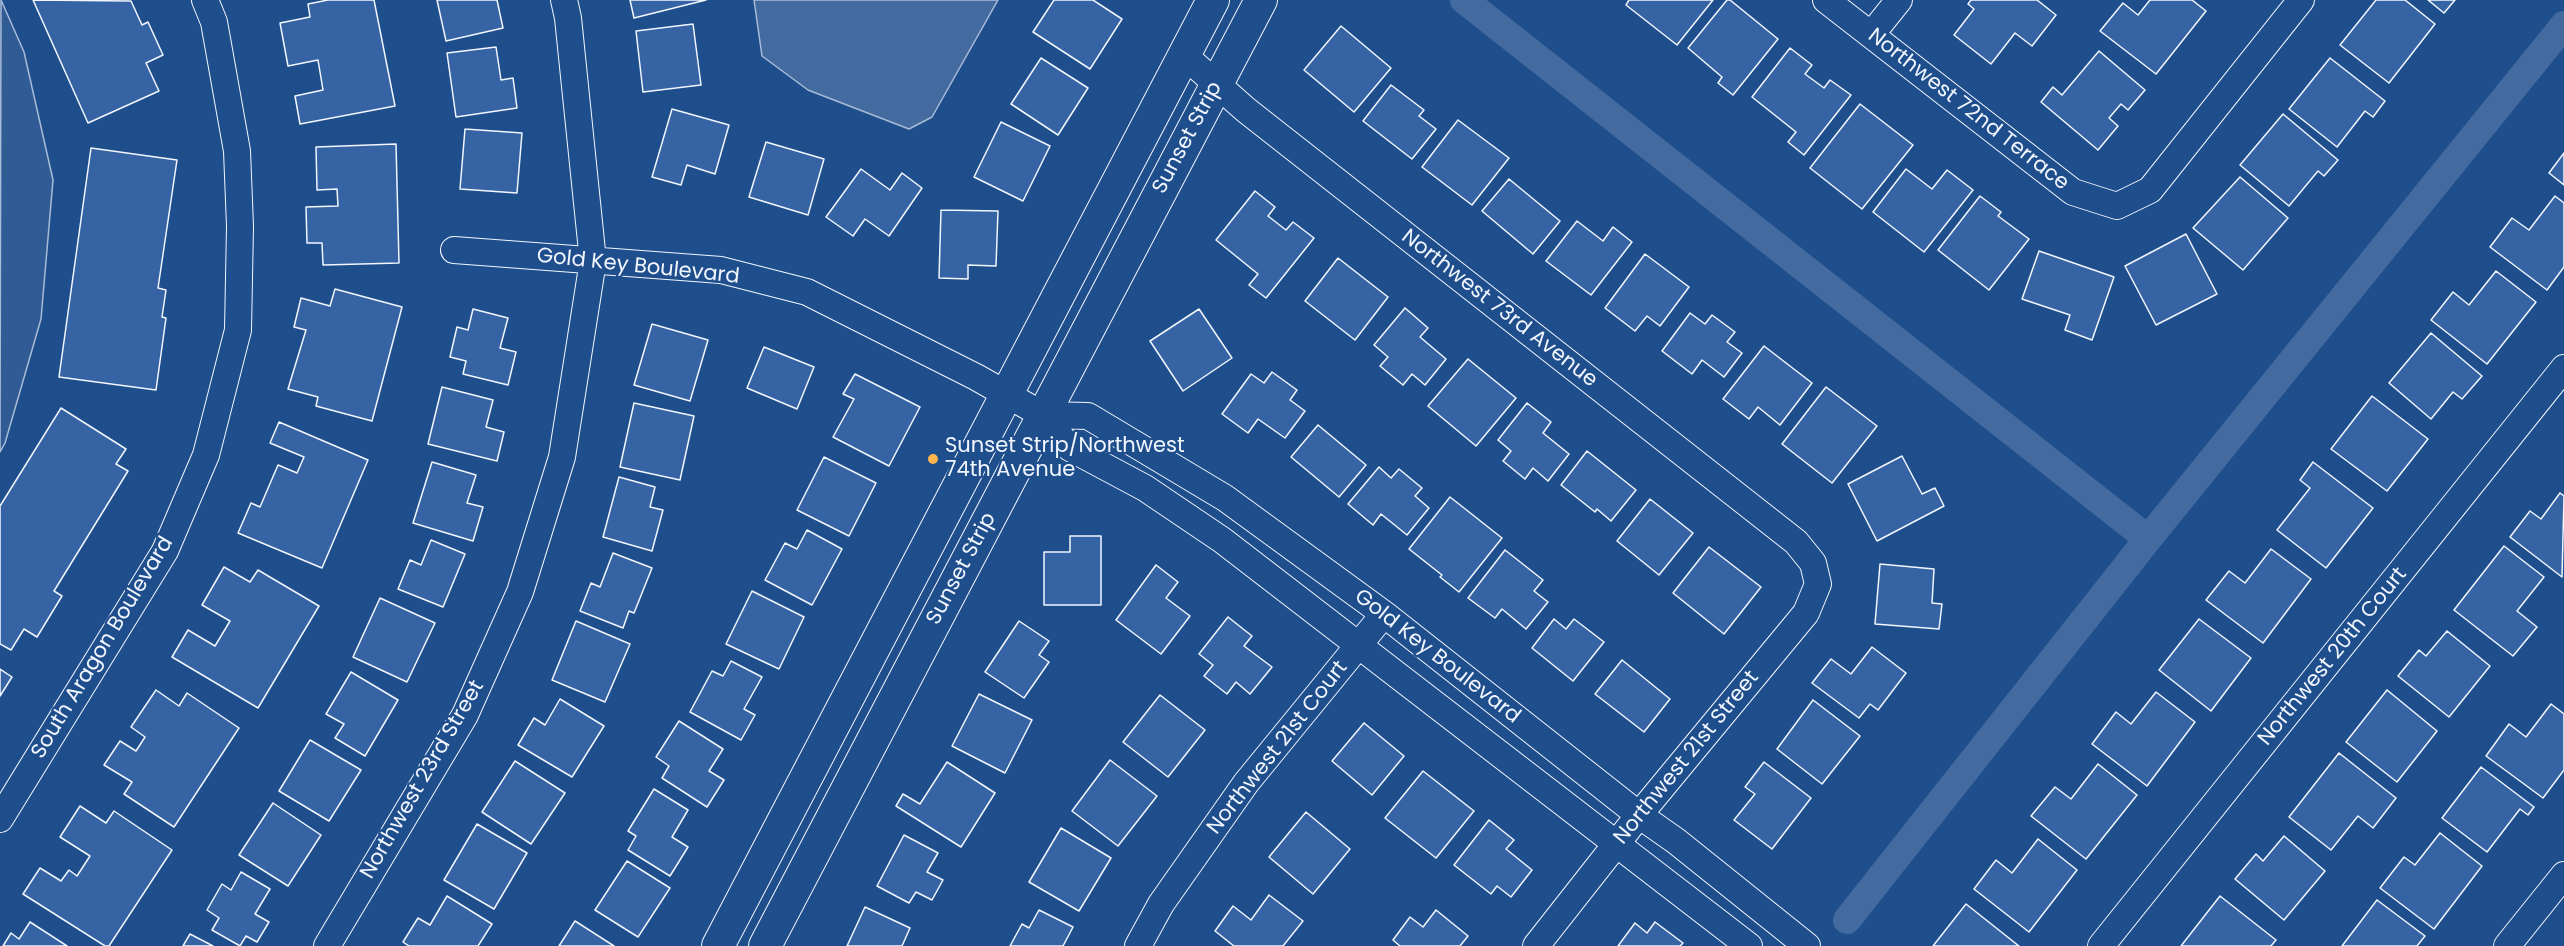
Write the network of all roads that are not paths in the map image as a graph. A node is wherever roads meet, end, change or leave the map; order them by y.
1 (206, 0) edge
2 (564, 0) edge
3 (1213, 0) edge
4 (1261, 0) edge
5 (1826, 0) edge
6 (1899, 0) edge
7 (2301, 0) edge
8 (1871, 35) junction
9 (1185, 56) junction
10 (1217, 84) junction
11 (454, 250) dead end
12 (593, 261) junction
13 (2564, 368) edge
14 (1006, 394) junction
15 (1043, 416) junction
16 (1813, 563) joint
17 (1384, 614) junction
18 (1360, 644) junction
19 (1639, 815) junction
20 (0, 819) edge
21 (1617, 843) junction
22 (2564, 875) edge
23 (327, 946) edge
24 (717, 946) edge
25 (765, 946) edge
26 (1138, 946) edge
27 (1536, 946) edge
28 (1749, 946) edge
29 (1807, 946) edge
30 (2101, 946) edge
31 (2507, 946) edge

1 - 20 street, South Aragon Boulevard
2 - 12 street
3 - 9 street, Sunset Strip
4 - 10 street, Sunset Strip
5 - 8 street, Northwest 72nd Terrace
6 - 8 street
7 - 8 street, Northwest 72nd Terrace
9 - 10 street, Northwest 73rd Avenue
9 - 14 street, Sunset Strip
10 - 15 street, Sunset Strip
10 - 16 street, Northwest 73rd Avenue
11 - 12 street, Gold Key Boulevard
12 - 14 street, Gold Key Boulevard
12 - 23 street, Northwest 23rd Street
13 - 30 street, Northwest 20th Court
14 - 15 street, Gold Key Boulevard
14 - 24 street, Sunset Strip
15 - 17 street, Gold Key Boulevard
15 - 18 street, Gold Key Boulevard
15 - 25 street, Sunset Strip
16 - 19 street, Northwest 21st Street
17 - 18 street, Northwest 21st Court
17 - 19 street, Gold Key Boulevard
18 - 21 street, Gold Key Boulevard
18 - 26 street, Northwest 21st Court
19 - 21 street, Northwest 21st Street
19 - 29 street, Gold Key Boulevard
21 - 27 street, Northwest 21st Street
21 - 28 street, Gold Key Boulevard
22 - 31 street

